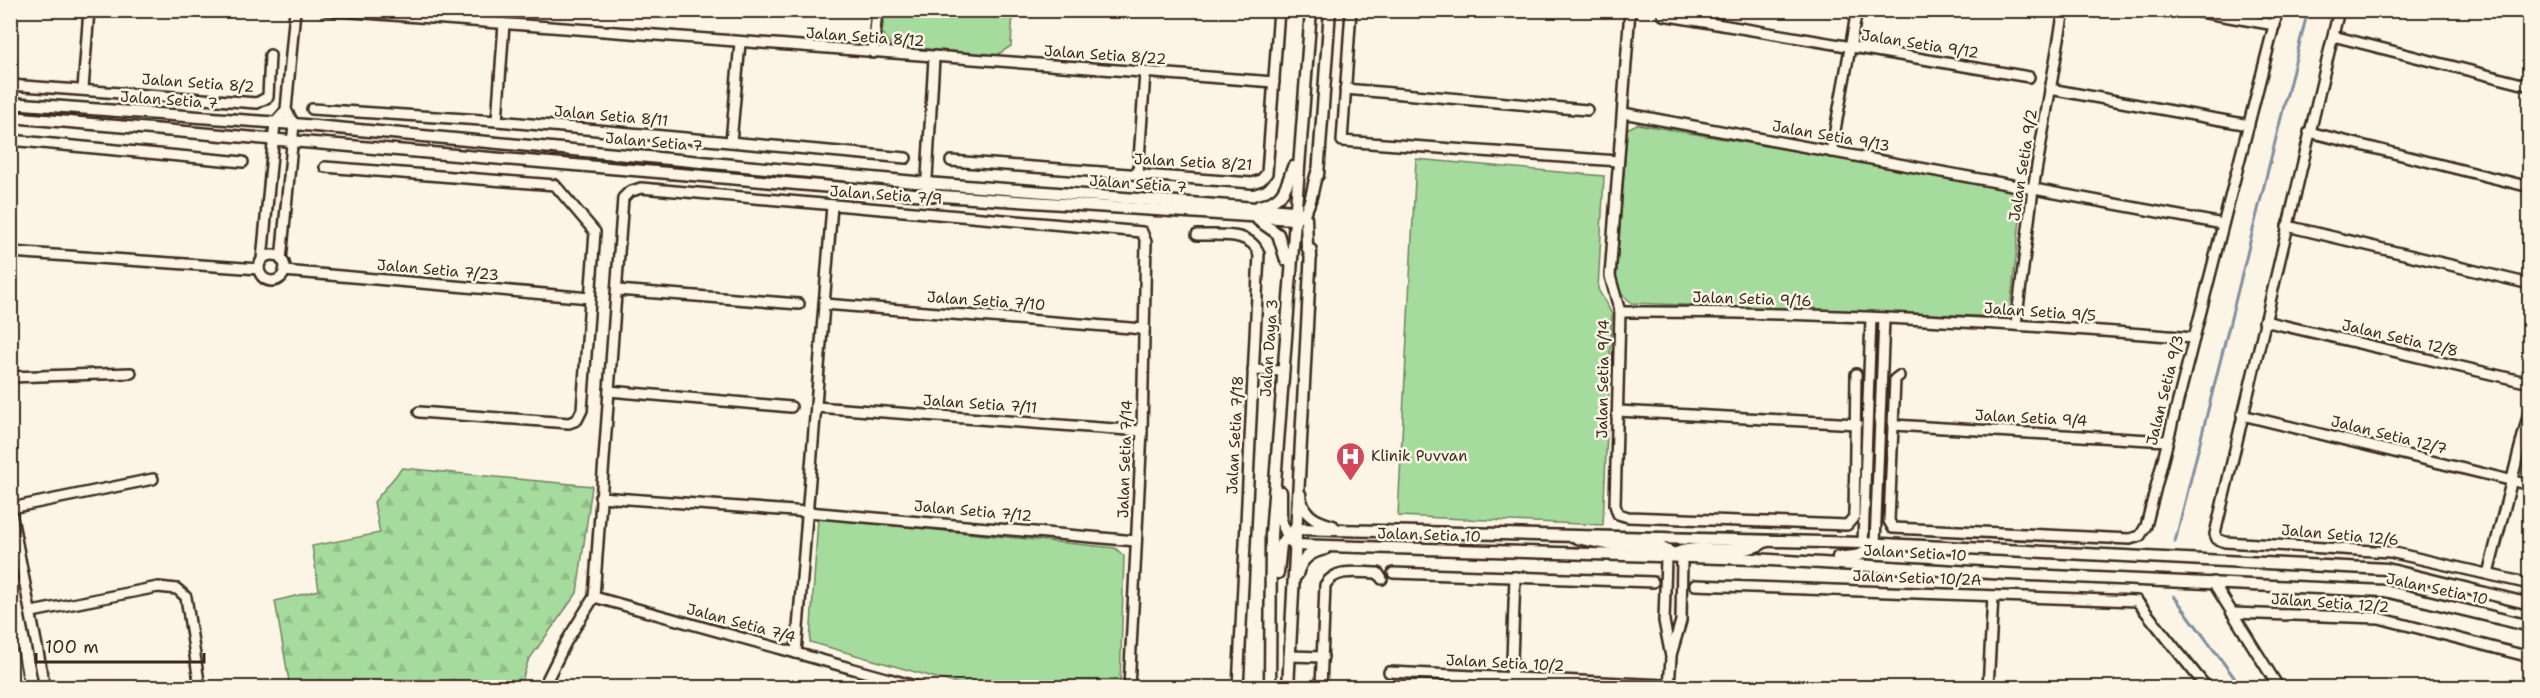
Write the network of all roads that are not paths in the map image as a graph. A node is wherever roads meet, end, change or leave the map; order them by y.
1 (88, 10) edge
2 (295, 10) edge
3 (326, 10) edge
4 (877, 10) edge
5 (1280, 10) edge
6 (1311, 10) edge
7 (1330, 10) edge
8 (1351, 10) edge
9 (1630, 10) edge
10 (1857, 10) edge
11 (2064, 10) edge
12 (2189, 10) edge
13 (2278, 10) edge
14 (2339, 10) edge
15 (383, 13) edge
16 (1663, 15) dead end
17 (504, 24) junction
18 (2274, 25) junction
19 (2333, 36) junction
20 (740, 43) junction
21 (1850, 48) junction
22 (873, 53) junction
23 (270, 55) dead end
24 (934, 58) junction
25 (1144, 72) junction
26 (2029, 77) dead end
27 (1274, 82) junction
28 (10, 85) edge
29 (2529, 86) edge
30 (83, 89) junction
31 (1345, 89) junction
32 (2050, 89) junction
33 (10, 103) edge
34 (312, 109) dead end
35 (286, 110) junction
36 (1587, 110) dead end
37 (1623, 113) junction
38 (10, 117) edge
39 (496, 121) junction
40 (275, 123) junction
41 (294, 124) junction
42 (2249, 124) junction
43 (2309, 132) junction
44 (274, 139) junction
45 (10, 140) edge
46 (292, 141) junction
47 (731, 142) junction
48 (1299, 150) junction
49 (1832, 152) junction
50 (906, 158) dead end
51 (951, 161) dead end
52 (1618, 161) junction
53 (243, 162) dead end
54 (325, 167) dead end
55 (1318, 170) junction
56 (271, 172) junction
57 (290, 173) junction
58 (1138, 174) junction
59 (927, 183) junction
60 (2529, 187) edge
61 (2033, 189) junction
62 (926, 195) junction
63 (832, 207) junction
64 (1252, 212) junction
65 (1297, 215) junction
66 (2223, 224) junction
67 (2287, 226) junction
68 (1142, 232) joint
69 (1197, 235) dead end
70 (10, 252) edge
71 (1311, 257) junction
72 (281, 260) junction
73 (261, 265) junction
74 (284, 271) junction
75 (1289, 276) junction
76 (2529, 284) edge
77 (617, 290) junction
78 (590, 298) junction
79 (799, 304) dead end
80 (825, 304) junction
81 (1620, 312) junction
82 (1871, 318) junction
83 (1884, 319) junction
84 (2264, 321) junction
85 (2016, 324) junction
86 (1144, 328) junction
87 (2194, 338) junction
88 (1253, 370) junction
89 (1282, 371) junction
90 (131, 374) dead end
91 (1856, 374) dead end
92 (1899, 376) dead end
93 (10, 377) edge
94 (2529, 383) edge
95 (609, 391) junction
96 (791, 407) dead end
97 (816, 407) junction
98 (2529, 408) edge
99 (1618, 411) junction
100 (419, 412) dead end
101 (2242, 415) junction
102 (1857, 424) junction
103 (1893, 425) junction
104 (1142, 431) junction
105 (2168, 441) junction
106 (1279, 452) junction
107 (1298, 461) junction
108 (153, 479) dead end
109 (2511, 480) junction
110 (2529, 485) edge
111 (600, 497) junction
112 (11, 507) edge
113 (808, 512) junction
114 (1347, 530) junction
115 (1572, 534) junction
116 (1292, 537) junction
117 (1767, 540) junction
118 (1136, 541) junction
119 (1869, 546) junction
120 (1346, 547) junction
121 (1674, 557) junction
122 (1755, 559) junction
123 (1972, 571) junction
124 (1393, 573) dead end
125 (2488, 574) junction
126 (1515, 577) junction
127 (1382, 579) dead end
128 (1653, 582) dead end
129 (2213, 582) junction
130 (2529, 584) edge
131 (1695, 585) dead end
132 (1293, 596) junction
133 (1994, 596) junction
134 (594, 597) junction
135 (2529, 604) edge
136 (32, 612) junction
137 (2232, 613) junction
138 (1272, 624) junction
139 (2529, 626) edge
140 (796, 653) junction
141 (10, 654) edge
142 (1289, 656) junction
143 (1323, 657) junction
144 (1671, 657) junction
145 (2529, 657) edge
146 (1389, 672) dead end
147 (881, 676) junction
148 (1511, 683) edge
149 (1669, 686) edge
150 (16, 687) edge
151 (45, 687) edge
152 (200, 687) edge
153 (544, 687) edge
154 (878, 687) edge
155 (922, 687) edge
156 (1129, 687) edge
157 (1238, 687) edge
158 (1270, 687) edge
159 (1288, 687) edge
160 (1321, 687) edge
161 (1728, 687) edge
162 (1988, 687) edge
163 (2207, 687) edge
164 (2279, 687) edge

1 - 30 street
2 - 35 street
3 - 15 street, Jalan Setia 8/12
4 - 22 street
5 - 27 street, Jalan Setia 8/21
6 - 48 street, Jalan Daya 3
7 - 55 street
8 - 31 street
9 - 37 street, Jalan Setia 9/14
10 - 21 street
11 - 32 street, Jalan Setia 9/2
12 - 18 street
13 - 18 street, Jalan Setia 9/3
14 - 19 street
15 - 17 street, Jalan Setia 8/12
16 - 21 street, Jalan Setia 9/12
17 - 20 street, Jalan Setia 8/12
17 - 39 street
18 - 42 street, Jalan Setia 9/3
19 - 29 street
19 - 43 street
20 - 22 street, Jalan Setia 8/12
20 - 47 street
21 - 26 street, Jalan Setia 9/12
21 - 49 street
22 - 24 street, Jalan Setia 8/12
23 - 30 street, Jalan Setia 8/2
24 - 25 street, Jalan Setia 8/22
24 - 59 street
25 - 27 street, Jalan Setia 8/22
25 - 58 street
27 - 58 street, Jalan Setia 8/21
28 - 30 street, Jalan Setia 8/2
31 - 36 street
31 - 52 street
32 - 42 street
32 - 61 street, Jalan Setia 9/2
33 - 40 street, Jalan Setia 7
34 - 39 street, Jalan Setia 8/11
35 - 40 street
35 - 41 street
37 - 49 street, Jalan Setia 9/13
37 - 52 street, Jalan Setia 9/14
38 - 44 street, Jalan Setia 7
39 - 47 street, Jalan Setia 8/11
40 - 41 street, Jalan Setia 7
40 - 44 street
41 - 46 street
41 - 59 street, Jalan Setia 7
42 - 66 street, Jalan Setia 9/3
43 - 60 street
43 - 67 street
44 - 46 street, Jalan Setia 7
44 - 56 street
45 - 53 street
46 - 57 street
46 - 62 street, Jalan Setia 7
47 - 50 street, Jalan Setia 8/11
48 - 64 street
48 - 65 street, Jalan Daya 3
49 - 61 street, Jalan Setia 9/13
51 - 58 street, Jalan Setia 8/21
52 - 81 street, Jalan Setia 9/14
54 - 78 street
55 - 65 street
55 - 71 street
56 - 57 street
56 - 73 street
57 - 72 street
59 - 62 street
59 - 64 street, Jalan Setia 7
61 - 66 street, Jalan Setia 9/13
61 - 85 street, Jalan Setia 9/2
62 - 64 street, Jalan Setia 7
63 - 68 street, Jalan Setia 7/9
63 - 77 street, Jalan Setia 7/9
63 - 80 street
64 - 65 street, Jalan Setia 7
64 - 75 street
65 - 71 street
65 - 75 street, Jalan Daya 3
66 - 87 street, Jalan Setia 9/3
67 - 76 street
67 - 84 street
68 - 86 street, Jalan Setia 7/14
69 - 88 street, Jalan Setia 7/18
70 - 73 street
71 - 107 street
72 - 73 street
72 - 74 street
73 - 74 street
74 - 78 street, Jalan Setia 7/23
75 - 89 street, Jalan Daya 3
77 - 79 street
77 - 95 street
78 - 100 street
80 - 86 street, Jalan Setia 7/10
80 - 97 street
81 - 82 street, Jalan Setia 9/16
81 - 99 street, Jalan Setia 9/14
82 - 83 street, Jalan Setia 9/16
82 - 119 street
83 - 85 street, Jalan Setia 9/5
83 - 119 street
84 - 94 street, Jalan Setia 12/8
84 - 101 street
85 - 87 street, Jalan Setia 9/5
86 - 104 street, Jalan Setia 7/14
87 - 105 street, Jalan Setia 9/3
88 - 89 street
88 - 157 street, Jalan Setia 7/18
89 - 106 street, Jalan Daya 3
90 - 93 street
91 - 102 street
92 - 103 street
95 - 96 street
95 - 111 street
97 - 104 street, Jalan Setia 7/11
97 - 113 street
98 - 109 street
99 - 102 street
99 - 102 street, Jalan Setia 9/14
101 - 109 street, Jalan Setia 12/7
101 - 125 street, Jalan Setia 12/6
103 - 105 street, Jalan Setia 9/4
103 - 105 street, Jalan Setia 9/3
104 - 118 street, Jalan Setia 7/14
106 - 116 street
106 - 138 street, Jalan Daya 3
107 - 114 street
107 - 116 street
108 - 112 street
109 - 110 street, Jalan Setia 12/7
109 - 125 street
111 - 113 street, Jalan Setia 7/12
111 - 134 street
112 - 136 street
113 - 118 street, Jalan Setia 7/12
113 - 140 street
114 - 115 street, Jalan Setia 10
114 - 116 street, Jalan Setia 10
115 - 117 street, Jalan Setia 10
115 - 121 street
116 - 120 street, Jalan Setia 10
116 - 132 street
116 - 138 street
117 - 119 street, Jalan Setia 10
117 - 121 street
118 - 156 street, Jalan Setia 7/14
119 - 122 street
119 - 123 street
119 - 135 street, Jalan Setia 10
120 - 121 street, Jalan Setia 10
120 - 132 street
121 - 122 street, Jalan Setia 10
121 - 144 street
121 - 144 street
122 - 123 street, Jalan Setia 10
123 - 129 street, Jalan Setia 10
124 - 126 street
125 - 130 street, Jalan Setia 12/6
126 - 128 street
126 - 148 street
127 - 143 street
129 - 137 street
129 - 139 street, Jalan Setia 10
131 - 133 street, Jalan Setia 10/2A
132 - 142 street
133 - 162 street
133 - 163 street, Jalan Setia 10/2A
134 - 140 street, Jalan Setia 7/4
134 - 153 street
136 - 151 street
136 - 152 street
137 - 145 street, Jalan Setia 12/2
137 - 164 street
138 - 158 street, Jalan Daya 3
140 - 147 street, Jalan Setia 7/4
141 - 150 main road
142 - 143 street
142 - 159 street
143 - 160 street
144 - 149 street
146 - 148 street, Jalan Setia 10/2
147 - 154 street
147 - 155 street, Jalan Setia 7/4
148 - 149 street, Jalan Setia 10/2
149 - 161 street, Jalan Setia 10/2

